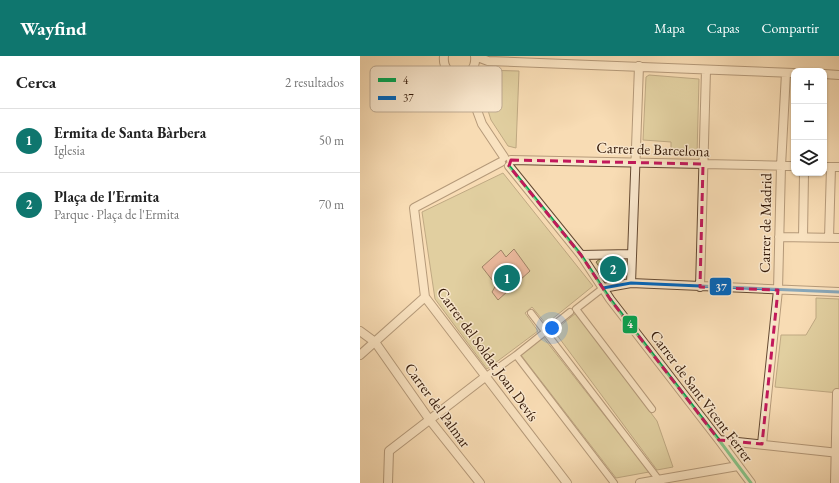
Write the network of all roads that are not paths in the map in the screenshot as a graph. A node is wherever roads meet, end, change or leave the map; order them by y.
1 (444, 56) edge
2 (475, 56) edge
3 (488, 61) junction
4 (445, 66) edge
5 (473, 66) edge
6 (478, 66) edge
7 (639, 66) junction
8 (706, 70) junction
9 (790, 73) edge
10 (827, 74) edge
11 (839, 75) edge
12 (478, 112) edge
13 (506, 161) junction
14 (635, 162) junction
15 (703, 164) junction
16 (781, 166) junction
17 (791, 166) edge
18 (831, 167) edge
19 (804, 176) edge
20 (779, 237) junction
21 (803, 237) junction
22 (829, 238) junction
23 (839, 238) edge
24 (631, 254) junction
25 (581, 255) junction
26 (631, 283) junction
27 (700, 287) junction
28 (603, 288) junction
29 (778, 290) junction
30 (839, 292) edge
31 (426, 297) junction
32 (570, 312) dead end
33 (531, 313) dead end
34 (360, 331) edge
35 (545, 331) junction
36 (375, 342) junction
37 (360, 355) edge
38 (516, 355) junction
39 (485, 377) junction
40 (837, 393) dead end
41 (652, 409) dead end
42 (429, 419) junction
43 (719, 440) junction
44 (762, 444) junction
45 (837, 453) edge
46 (738, 466) junction
47 (659, 480) junction
48 (388, 483) edge
49 (480, 483) edge
50 (566, 483) edge
51 (614, 483) edge
52 (640, 483) edge
53 (751, 483) edge
54 (835, 483) edge

1 - 4 street
2 - 3 street
2 - 5 street
3 - 6 street
3 - 7 street
7 - 8 street
7 - 14 street
8 - 9 street
8 - 15 street
9 - 16 street, Carrer de Madrid
10 - 11 street
12 - 13 street, Carrer de Sant Vicent Ferrer
13 - 14 street, Carrer de Barcelona
13 - 25 street, Carrer de Sant Vicent Ferrer
13 - 31 street, Carrer del Soldat Joan Devís
14 - 15 street, Carrer de Barcelona
14 - 24 street
15 - 16 street, Carrer de Barcelona
15 - 27 street
16 - 17 street, Carrer de Barcelona
16 - 20 street, Carrer de Madrid
18 - 22 street
19 - 21 street
20 - 21 street
20 - 29 street, Carrer de Madrid
21 - 22 street
22 - 23 street
24 - 25 street
24 - 26 street
25 - 28 street, Carrer de Sant Vicent Ferrer
26 - 27 street
26 - 28 street
27 - 29 street
28 - 41 street
28 - 43 street, Carrer de Sant Vicent Ferrer
29 - 30 street
29 - 44 street, Carrer de Madrid
31 - 36 street
31 - 39 street, Carrer del Soldat Joan Devís
32 - 35 street
33 - 35 street
34 - 36 street, Carrer del Palmar
35 - 38 street
35 - 47 street
36 - 37 street
36 - 42 street, Carrer del Palmar
38 - 39 street
38 - 51 street
39 - 42 street
39 - 50 street, Carrer del Soldat Joan Devís
40 - 45 street
42 - 48 street
42 - 49 street, Carrer del Palmar
43 - 44 street
43 - 46 street, Carrer de Sant Vicent Ferrer
44 - 45 street
45 - 54 street
46 - 47 street
46 - 53 street, Carrer de Sant Vicent Ferrer
47 - 52 street

